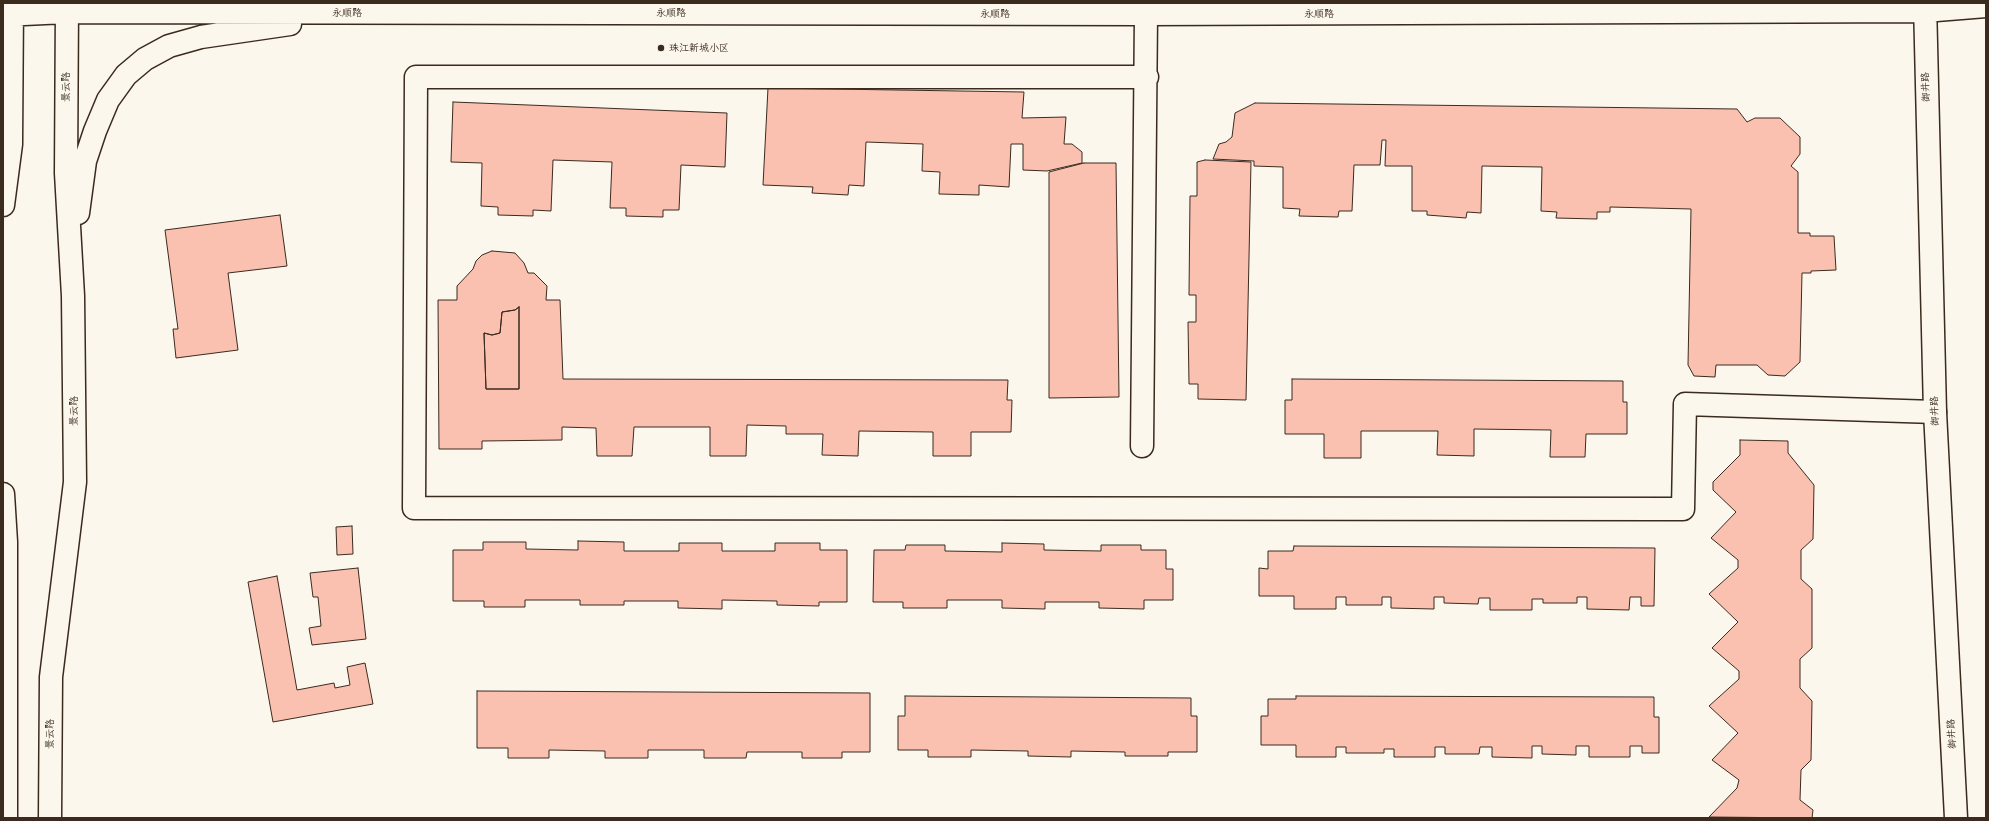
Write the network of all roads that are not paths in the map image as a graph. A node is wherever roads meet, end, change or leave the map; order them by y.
1 (1986, 6) edge
2 (1924, 7) edge
3 (67, 8) edge
4 (9, 11) edge
5 (400, 13) junction
6 (1146, 14) junction
7 (1147, 77) junction
8 (3, 206) edge
9 (73, 296) junction
10 (1935, 412) junction
11 (1142, 446) dead end
12 (3, 494) edge
13 (6, 818) edge
14 (50, 818) edge
15 (1956, 818) edge

1 - 2 street, 永顺路
2 - 6 street, 永顺路
2 - 10 street, 御井路
3 - 4 street, 永顺路
3 - 5 street, 永顺路
3 - 9 street, 景云路
4 - 8 street
5 - 6 street, 永顺路
5 - 9 street
6 - 7 street
7 - 10 street
7 - 11 street
9 - 14 street, 景云路
10 - 15 street, 御井路
12 - 13 street

